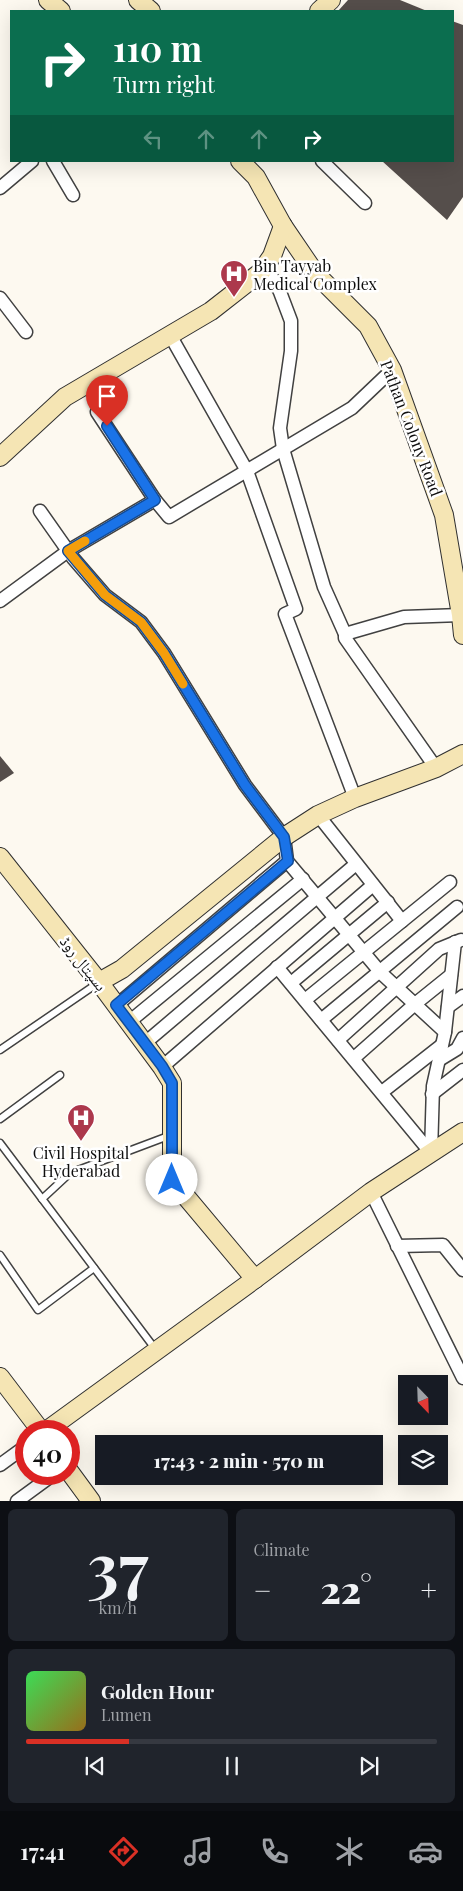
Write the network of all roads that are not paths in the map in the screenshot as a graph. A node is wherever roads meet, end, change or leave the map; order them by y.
1 (48, 0) edge
2 (138, 0) edge
3 (330, 0) edge
4 (60, 10) edge
5 (151, 10) edge
6 (320, 10) edge
7 (31, 162) edge
8 (54, 162) edge
9 (241, 162) edge
10 (323, 162) edge
11 (0, 188) edge
12 (73, 196) dead end
13 (365, 202) dead end
14 (283, 226) junction
15 (266, 266) junction
16 (0, 298) edge
17 (26, 332) dead end
18 (170, 335) junction
19 (392, 370) junction
20 (98, 412) dead end
21 (283, 449) junction
22 (0, 457) edge
23 (247, 470) junction
24 (155, 500) junction
25 (40, 511) dead end
26 (68, 551) junction
27 (0, 601) edge
28 (461, 615) junction
29 (345, 634) junction
30 (463, 635) edge
31 (463, 754) edge
32 (436, 768) junction
33 (355, 798) junction
34 (318, 815) junction
35 (284, 837) junction
36 (0, 857) edge
37 (288, 861) junction
38 (356, 864) junction
39 (302, 879) junction
40 (450, 882) dead end
41 (373, 885) junction
42 (318, 897) junction
43 (388, 902) junction
44 (457, 907) dead end
45 (335, 918) junction
46 (402, 921) junction
47 (349, 934) junction
48 (459, 940) edge
49 (364, 952) junction
50 (278, 967) junction
51 (380, 971) junction
52 (451, 975) junction
53 (99, 982) junction
54 (291, 983) junction
55 (397, 987) junction
56 (463, 996) edge
57 (305, 1000) junction
58 (415, 1004) junction
59 (116, 1005) junction
60 (448, 1008) junction
61 (322, 1020) junction
62 (129, 1022) junction
63 (444, 1038) junction
64 (463, 1038) edge
65 (338, 1040) junction
66 (145, 1043) junction
67 (0, 1050) edge
68 (354, 1058) junction
69 (439, 1060) junction
70 (162, 1066) junction
71 (463, 1070) edge
72 (60, 1075) dead end
73 (382, 1092) junction
74 (432, 1094) junction
75 (0, 1119) edge
76 (463, 1132) edge
77 (172, 1135) junction
78 (0, 1143) edge
79 (431, 1153) junction
80 (371, 1192) junction
81 (42, 1199) junction
82 (397, 1246) junction
83 (0, 1255) edge
84 (94, 1268) junction
85 (463, 1270) edge
86 (255, 1279) junction
87 (157, 1351) junction
88 (463, 1378) edge
89 (2, 1382) edge
90 (31, 1420) edge
91 (61, 1420) edge
92 (15, 1454) edge
93 (0, 1465) edge
94 (39, 1485) edge
95 (77, 1485) edge
96 (85, 1499) edge
97 (16, 1501) edge

1 - 4 street
2 - 5 street
3 - 6 street
7 - 11 street
8 - 12 street
9 - 14 street, Pathan Colony Road
10 - 13 street
14 - 15 street
14 - 19 street, Pathan Colony Road
15 - 18 street
15 - 21 street
16 - 17 street
18 - 22 street
18 - 23 street
19 - 21 street
19 - 28 street, Pathan Colony Road
20 - 24 street
21 - 23 street
21 - 29 street
23 - 24 street
23 - 33 street
24 - 26 street
25 - 26 street
26 - 27 street
26 - 35 street
28 - 29 street
28 - 30 street, Pathan Colony Road
29 - 32 street
31 - 32 street
32 - 33 street
33 - 34 street
34 - 35 street
34 - 38 street
35 - 37 street
35 - 53 street
36 - 53 street, ہسپتال روڈ
37 - 39 street
37 - 59 street
38 - 41 street
38 - 42 street
39 - 42 street
39 - 62 street
40 - 46 street
41 - 43 street
41 - 45 street
42 - 45 street
42 - 66 street
43 - 46 street
43 - 47 street
44 - 51 street
45 - 47 street
45 - 50 street
46 - 49 street
47 - 49 street
47 - 54 street
48 - 52 street
48 - 55 street
49 - 51 street
49 - 57 street
50 - 54 street
50 - 70 street
51 - 55 street
51 - 61 street
52 - 58 street
52 - 60 street
53 - 59 street, ہسپتال روڈ
53 - 67 lane
54 - 57 street
55 - 58 street
55 - 65 street
56 - 60 street
57 - 61 street
58 - 63 street
58 - 68 street
59 - 62 street, ہسپتال روڈ
60 - 63 street
61 - 65 street
62 - 66 street, ہسپتال روڈ
63 - 69 street
63 - 73 street
64 - 69 street
65 - 68 street
66 - 70 street, ہسپتال روڈ
68 - 73 street
69 - 74 street
70 - 77 street, ہسپتال روڈ
71 - 74 street
72 - 75 lane
73 - 79 street
74 - 79 street
76 - 79 street
77 - 81 lane
77 - 86 street, ہسپتال روڈ
78 - 81 lane
79 - 80 street
80 - 82 street
80 - 86 street
81 - 84 lane
82 - 85 street
82 - 88 street
83 - 84 lane
84 - 87 lane
86 - 87 street
87 - 91 street
89 - 90 street
92 - 93 street
94 - 97 street
95 - 96 street

